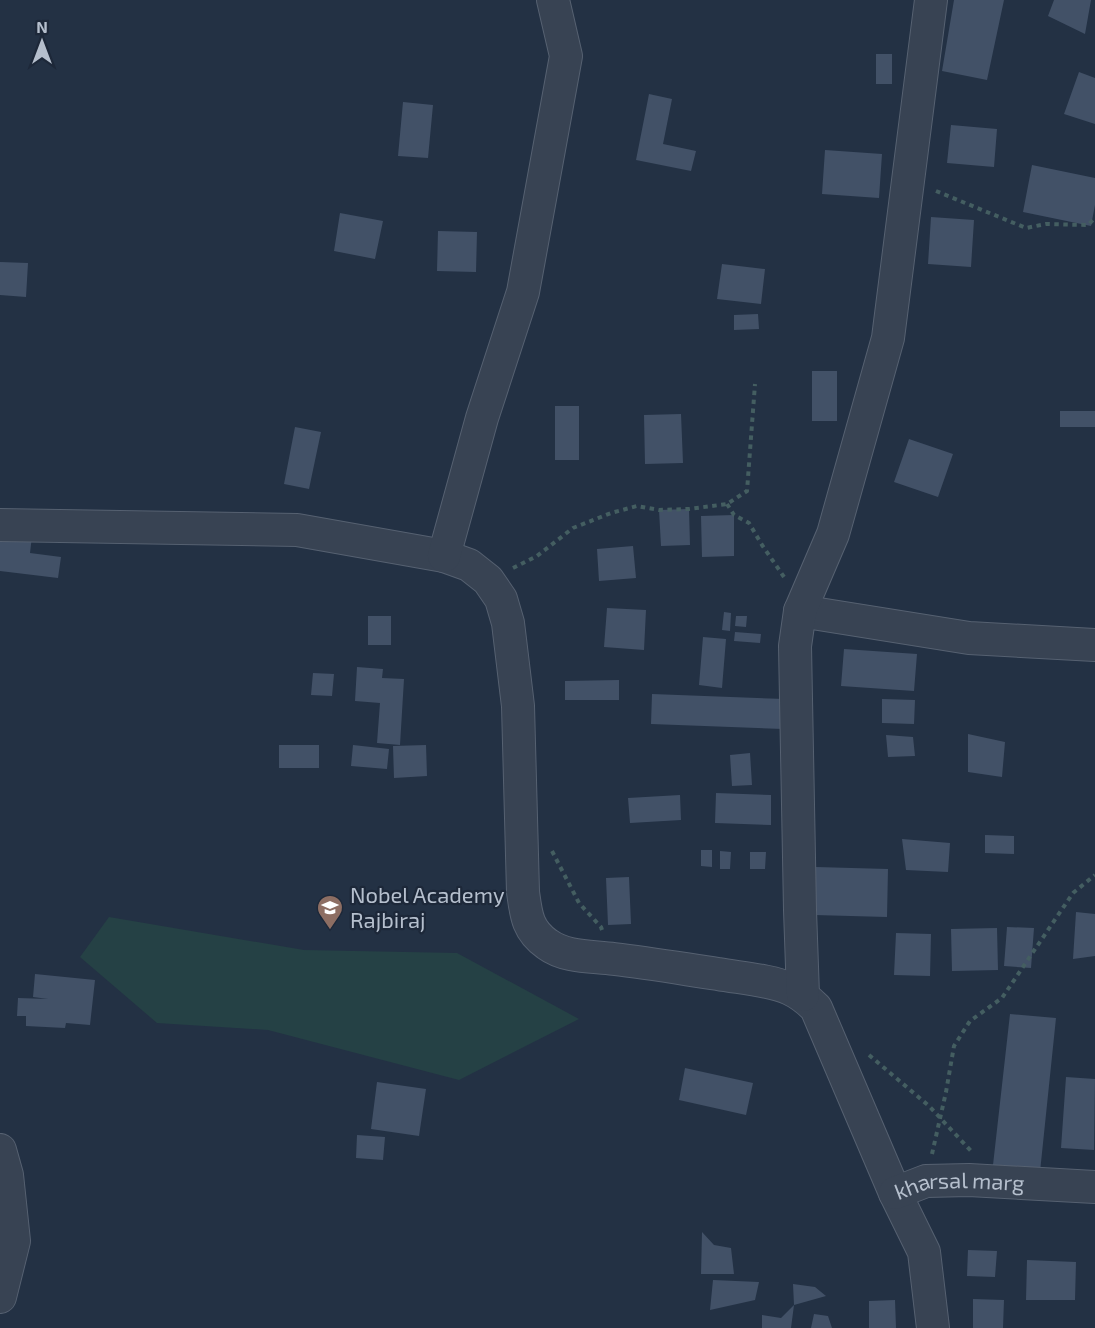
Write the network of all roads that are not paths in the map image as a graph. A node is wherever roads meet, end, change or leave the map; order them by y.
1 (553, 0) edge
2 (932, 0) edge
3 (0, 525) edge
4 (444, 556) junction
5 (800, 611) junction
6 (1095, 645) edge
7 (803, 995) junction
8 (0, 1150) edge
9 (1095, 1187) edge
10 (895, 1193) junction
11 (0, 1297) edge
12 (933, 1328) edge

1 - 4 street
2 - 5 street
3 - 4 street
4 - 7 street
5 - 6 street
5 - 7 street
7 - 10 street
8 - 11 street
9 - 10 street, kharsal marg
10 - 12 street, kharsal marg

